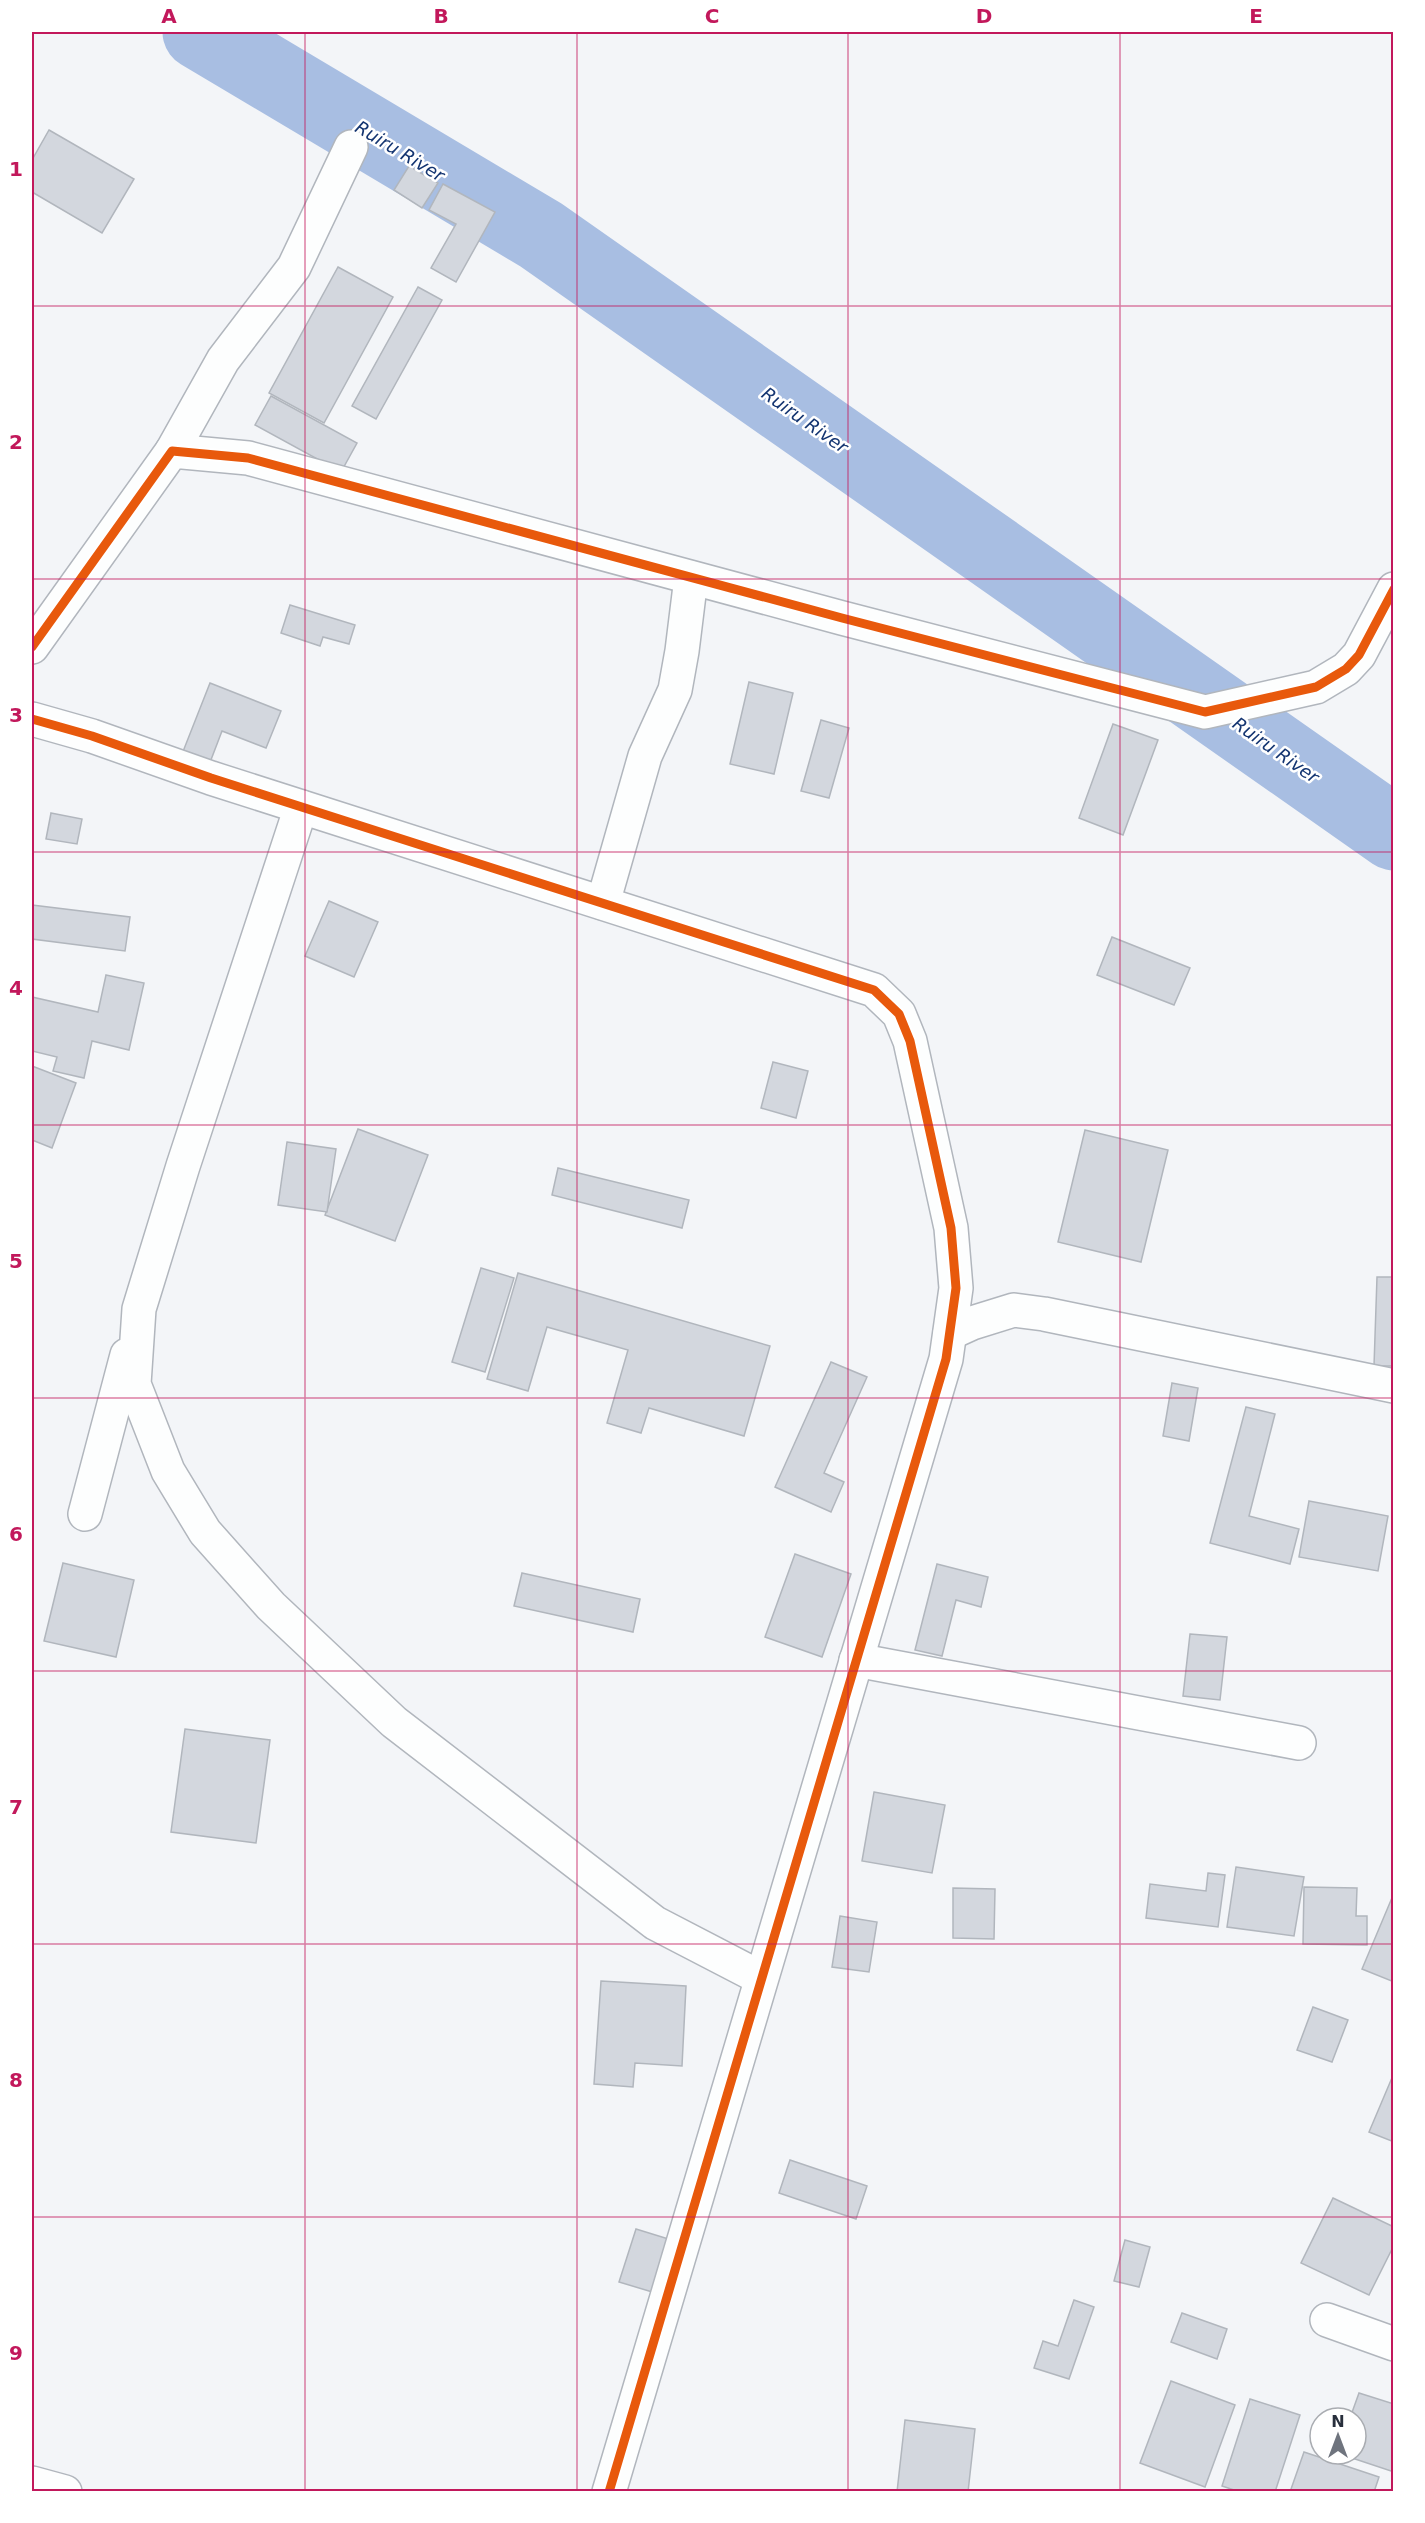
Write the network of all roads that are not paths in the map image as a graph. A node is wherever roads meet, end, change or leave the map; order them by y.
1 (351, 147) dead end
2 (172, 451) junction
3 (691, 578) junction
4 (1394, 589) edge
5 (32, 647) edge
6 (32, 719) edge
7 (301, 807) junction
8 (603, 903) junction
9 (139, 1310) junction
10 (950, 1333) junction
11 (1394, 1386) edge
12 (85, 1514) dead end
13 (856, 1660) junction
14 (1299, 1743) dead end
15 (761, 1978) junction
16 (1327, 2320) dead end
17 (1394, 2344) edge
18 (32, 2483) edge
19 (65, 2492) edge
20 (609, 2492) edge

1 - 2 street
2 - 3 street
2 - 5 street
3 - 4 street
3 - 8 street
6 - 7 street
7 - 8 street
7 - 9 street
8 - 10 street
9 - 12 street
9 - 15 street
10 - 11 street
10 - 13 street
13 - 14 street
13 - 15 street
15 - 20 street
16 - 17 street
18 - 19 street

